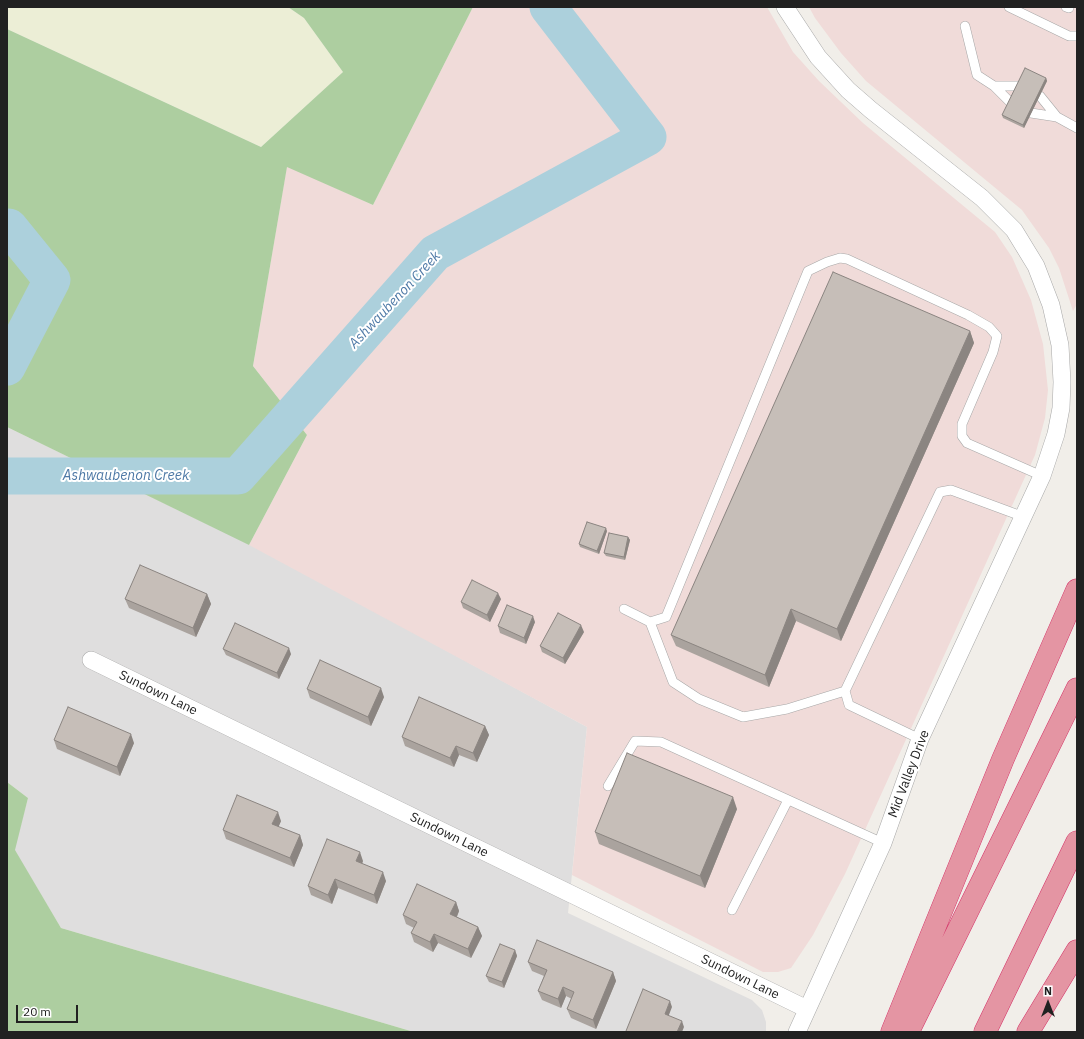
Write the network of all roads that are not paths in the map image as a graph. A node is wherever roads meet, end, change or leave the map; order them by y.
1 (785, 7) edge
2 (1009, 7) edge
3 (965, 26) dead end
4 (1077, 36) edge
5 (994, 86) junction
6 (1019, 86) edge
7 (1040, 96) edge
8 (1010, 103) edge
9 (1031, 113) edge
10 (1057, 117) junction
11 (1077, 128) edge
12 (1042, 476) junction
13 (1024, 517) junction
14 (1077, 590) edge
15 (624, 609) dead end
16 (650, 622) junction
17 (91, 660) dead end
18 (1077, 689) edge
19 (845, 691) junction
20 (920, 739) junction
21 (608, 786) dead end
22 (788, 800) junction
23 (1077, 842) edge
24 (883, 843) junction
25 (732, 910) dead end
26 (1077, 951) edge
27 (807, 1009) junction
28 (797, 1032) edge
29 (892, 1032) edge
30 (908, 1032) edge
31 (985, 1032) edge
32 (1028, 1032) edge

1 - 12 street, Mid Valley Drive
2 - 4 lane
3 - 5 lane
5 - 6 lane
5 - 8 lane
7 - 10 lane
9 - 10 lane
10 - 11 lane
12 - 13 street, Mid Valley Drive
12 - 16 lane
13 - 19 lane
13 - 20 street, Mid Valley Drive
14 - 29 highway
15 - 16 lane
16 - 19 lane
17 - 27 street, Sundown Lane
18 - 30 highway
19 - 20 lane
20 - 24 street, Mid Valley Drive
21 - 22 lane
22 - 24 lane
22 - 25 lane
23 - 31 highway
24 - 27 street, Mid Valley Drive
26 - 32 highway
27 - 28 street, Mid Valley Drive

